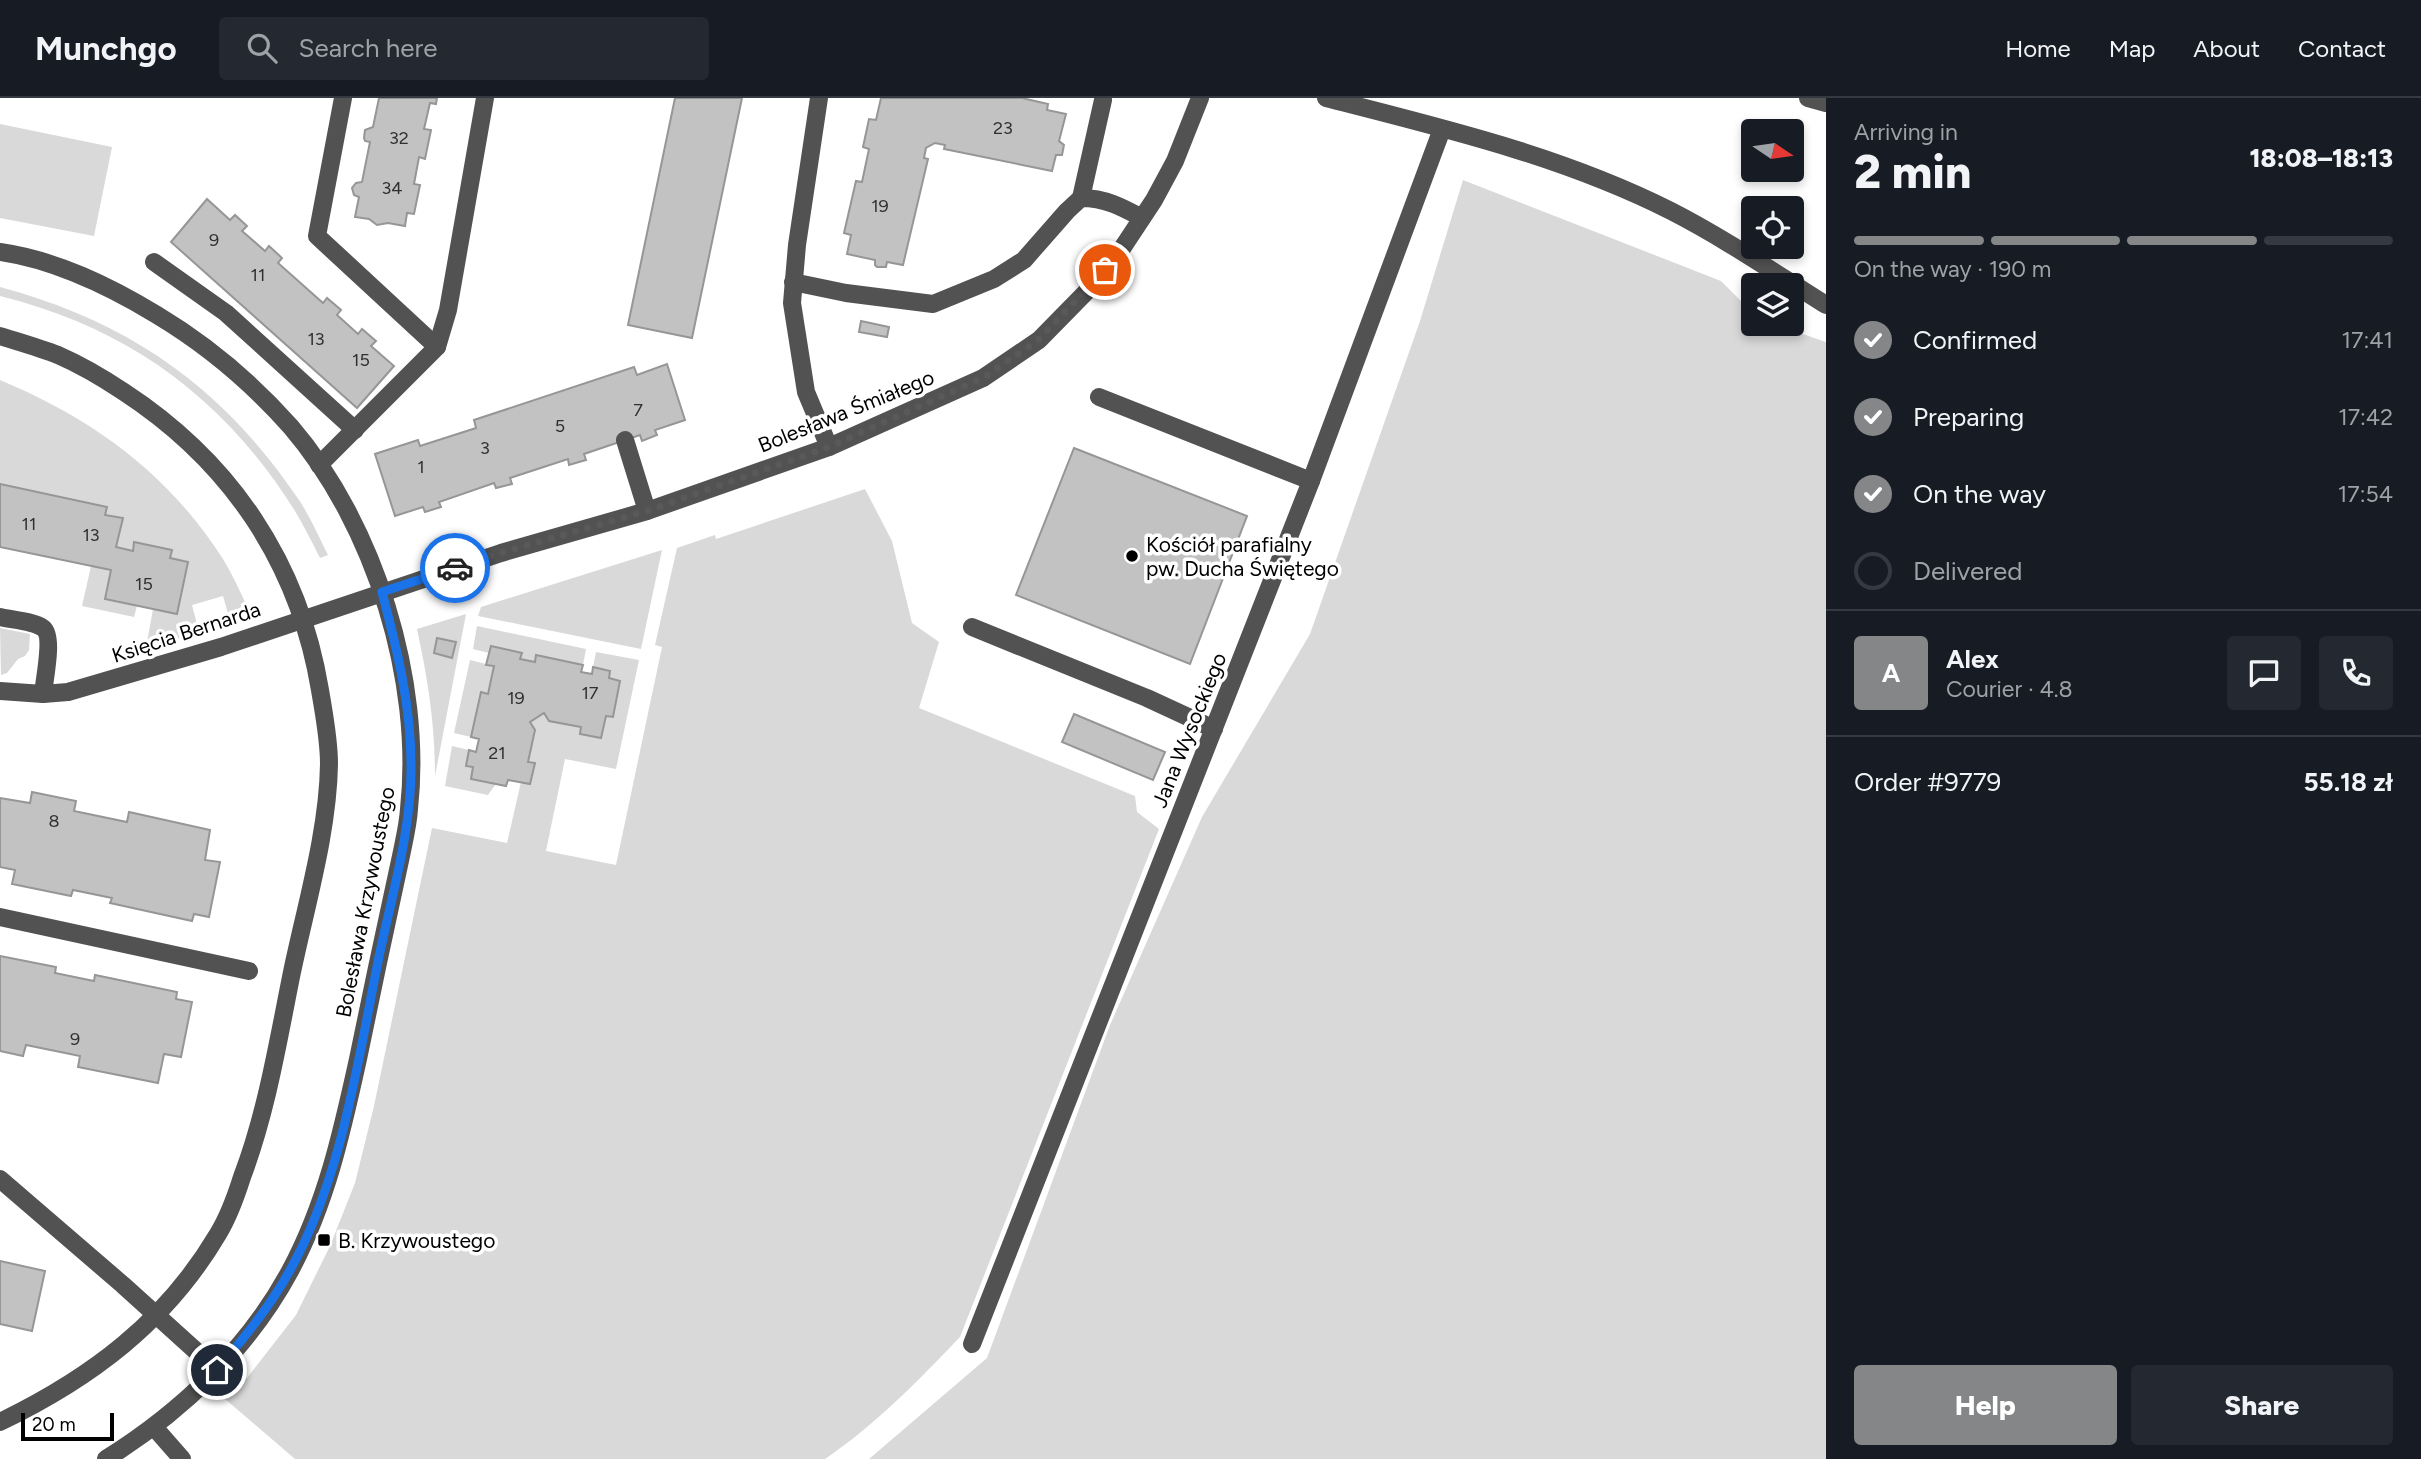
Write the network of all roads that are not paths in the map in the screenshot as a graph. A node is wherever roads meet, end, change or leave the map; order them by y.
1 (343, 98) edge
2 (485, 98) edge
3 (819, 98) edge
4 (1200, 98) edge
5 (1326, 98) edge
6 (1808, 98) edge
7 (1103, 100) dead end
8 (1826, 103) edge
9 (1442, 129) junction
10 (1081, 198) junction
11 (1142, 218) junction
12 (0, 253) edge
13 (153, 262) dead end
14 (793, 282) junction
15 (1826, 305) edge
16 (0, 337) edge
17 (437, 347) junction
18 (1099, 397) dead end
19 (355, 429) junction
20 (625, 440) dead end
21 (829, 447) junction
22 (319, 465) junction
23 (1311, 481) junction
24 (647, 511) junction
25 (382, 592) junction
26 (0, 617) edge
27 (303, 618) junction
28 (972, 627) dead end
29 (0, 691) edge
30 (43, 694) junction
31 (1214, 729) junction
32 (0, 917) edge
33 (249, 971) dead end
34 (0, 1179) edge
35 (156, 1314) junction
36 (972, 1344) dead end
37 (217, 1370) junction
38 (0, 1422) edge
39 (154, 1427) junction
40 (106, 1459) edge
41 (183, 1459) edge

1 - 17 street
2 - 17 street
3 - 14 street
4 - 11 street, Bolesława Śmiałego
5 - 9 street
6 - 8 street
7 - 10 street
9 - 15 street
9 - 23 street, Jana Wysockiego
10 - 11 street
10 - 14 street
11 - 21 street, Bolesława Śmiałego
12 - 22 street, Bolesława Krzywoustego
13 - 19 street
14 - 21 street
16 - 27 street
17 - 19 street
18 - 23 street
19 - 22 street
20 - 24 street
21 - 24 street, Bolesława Śmiałego
22 - 25 street, Bolesława Krzywoustego
23 - 31 street, Jana Wysockiego
24 - 25 street, Bolesława Śmiałego
25 - 27 street, Księcia Bernarda
25 - 37 street, Bolesława Krzywoustego
26 - 30 street
27 - 30 street, Księcia Bernarda
27 - 35 street
28 - 31 street
29 - 30 street, Księcia Bernarda
31 - 36 street, Jana Wysockiego
32 - 33 street
34 - 35 street
35 - 37 street
35 - 38 street
37 - 39 street, Bolesława Krzywoustego
39 - 40 street, Bolesława Krzywoustego
39 - 41 street

